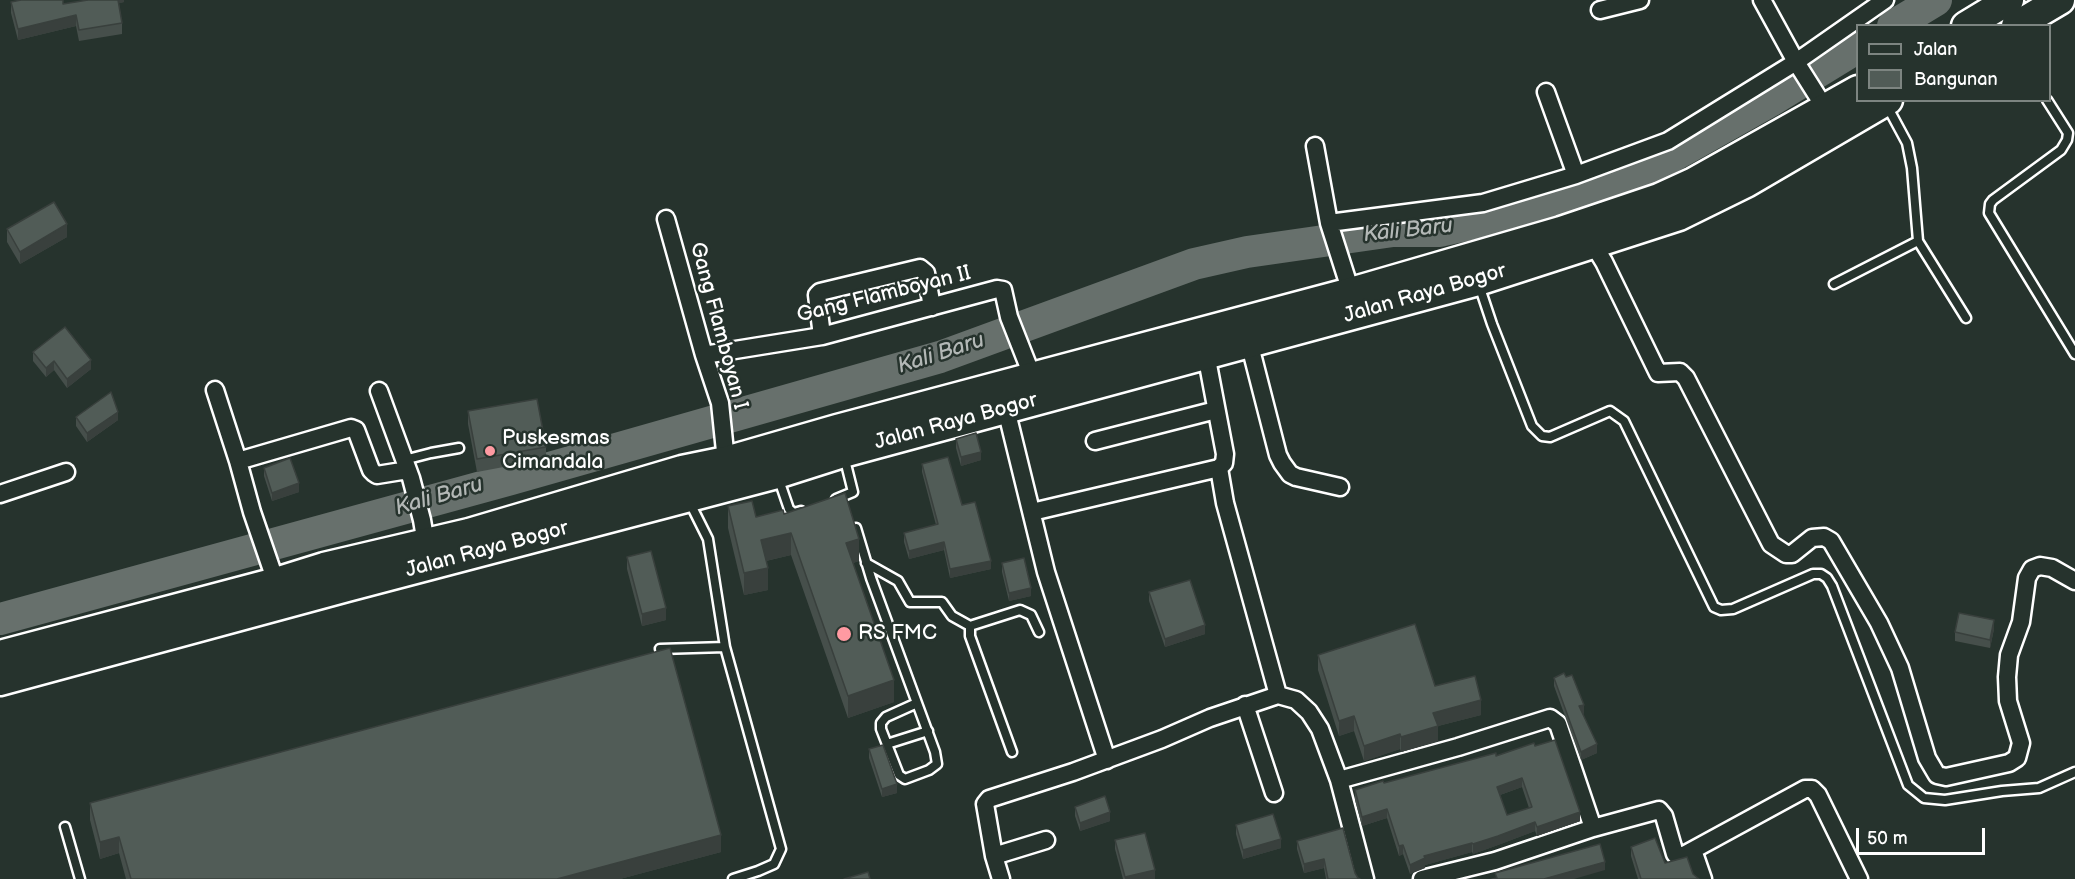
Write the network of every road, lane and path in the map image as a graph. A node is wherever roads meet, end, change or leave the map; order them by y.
1 (1640, 0) edge
2 (1762, 0) edge
3 (1885, 0) edge
4 (2060, 0) edge
5 (1600, 10) dead end
6 (2006, 15) edge
7 (1973, 24) edge
8 (1798, 64) junction
9 (1856, 90) edge
10 (1546, 92) dead end
11 (1820, 100) junction
12 (1884, 102) edge
13 (1886, 102) edge
14 (2048, 102) edge
15 (1315, 146) dead end
16 (1576, 176) junction
17 (666, 219) dead end
18 (1331, 227) junction
19 (1918, 241) junction
20 (1593, 244) junction
21 (1472, 269) junction
22 (1348, 284) junction
23 (1834, 284) dead end
24 (932, 307) junction
25 (1966, 318) dead end
26 (822, 336) junction
27 (1249, 342) junction
28 (1206, 354) junction
29 (2075, 354) edge
30 (704, 355) junction
31 (1029, 369) junction
32 (215, 390) dead end
33 (379, 391) dead end
34 (1006, 409) junction
35 (1216, 410) junction
36 (840, 441) junction
37 (1095, 441) dead end
38 (459, 447) dead end
39 (725, 454) junction
40 (238, 460) junction
41 (1219, 468) junction
42 (408, 471) junction
43 (66, 472) dead end
44 (777, 474) junction
45 (685, 483) junction
46 (1340, 487) dead end
47 (0, 494) edge
48 (823, 504) edge
49 (812, 507) edge
50 (1032, 513) junction
51 (854, 523) edge
52 (424, 532) junction
53 (866, 563) junction
54 (274, 576) junction
55 (2075, 581) edge
56 (970, 626) junction
57 (1039, 632) dead end
58 (725, 647) junction
59 (660, 649) edge
60 (0, 655) edge
61 (0, 681) edge
62 (1278, 695) junction
63 (917, 703) junction
64 (1245, 705) junction
65 (928, 731) junction
66 (887, 744) junction
67 (1012, 752) dead end
68 (1107, 760) junction
69 (2075, 771) edge
70 (1339, 780) junction
71 (1274, 793) dead end
72 (65, 827) dead end
73 (1593, 828) junction
74 (1046, 840) dead end
75 (1693, 850) junction
76 (994, 856) junction
77 (80, 879) edge
78 (733, 879) edge
79 (1001, 879) edge
80 (1365, 879) edge
81 (1422, 879) edge
82 (1703, 879) edge
83 (1859, 879) edge

1 - 5 street
2 - 8 street
3 - 8 street
4 - 6 highway
6 - 7 highway
8 - 11 street
8 - 16 street
9 - 11 highway, Jalan Raya Bogor
10 - 16 street
11 - 21 highway, Jalan Raya Bogor
12 - 20 highway, Jalan Raya Bogor
13 - 19 lane
14 - 29 lane
15 - 18 street
16 - 18 street
17 - 30 street, Gang Flamboyan I
18 - 22 street
19 - 23 lane
19 - 25 lane
20 - 21 highway, Jalan Raya Bogor
20 - 55 street
21 - 22 highway, Jalan Raya Bogor
21 - 27 highway, Jalan Raya Bogor
21 - 69 lane
22 - 31 highway, Jalan Raya Bogor
24 - 26 street, Gang Flamboyan II
24 - 26 street
24 - 31 street, Gang Flamboyan II
26 - 30 street, Gang Flamboyan II
27 - 28 highway, Jalan Raya Bogor
27 - 46 street
28 - 34 highway, Jalan Raya Bogor
28 - 35 street
30 - 39 street, Gang Flamboyan I
31 - 36 highway, Jalan Raya Bogor
32 - 40 street
33 - 42 street
34 - 36 highway, Jalan Raya Bogor
34 - 50 street
35 - 37 street
35 - 41 street
36 - 39 highway, Jalan Raya Bogor
36 - 44 highway, Jalan Raya Bogor
36 - 48 lane
38 - 42 lane
39 - 45 highway, Jalan Raya Bogor
40 - 42 street
40 - 54 street
41 - 50 street
41 - 62 street
42 - 52 street
43 - 47 street
44 - 45 highway, Jalan Raya Bogor
44 - 49 lane
45 - 52 highway, Jalan Raya Bogor
45 - 58 lane
45 - 61 highway, Jalan Raya Bogor
50 - 68 street
51 - 53 lane
52 - 54 highway, Jalan Raya Bogor
53 - 56 lane
53 - 63 lane
54 - 60 highway, Jalan Raya Bogor
56 - 57 lane
56 - 67 lane
58 - 59 lane
58 - 78 lane
62 - 64 street
62 - 70 street
63 - 65 lane
63 - 66 lane
64 - 68 street
64 - 71 street
65 - 66 lane
65 - 66 lane
68 - 76 street
70 - 73 street
70 - 80 street
72 - 77 lane
73 - 75 street
73 - 81 street
74 - 76 street
75 - 82 street
75 - 83 street
76 - 79 street

